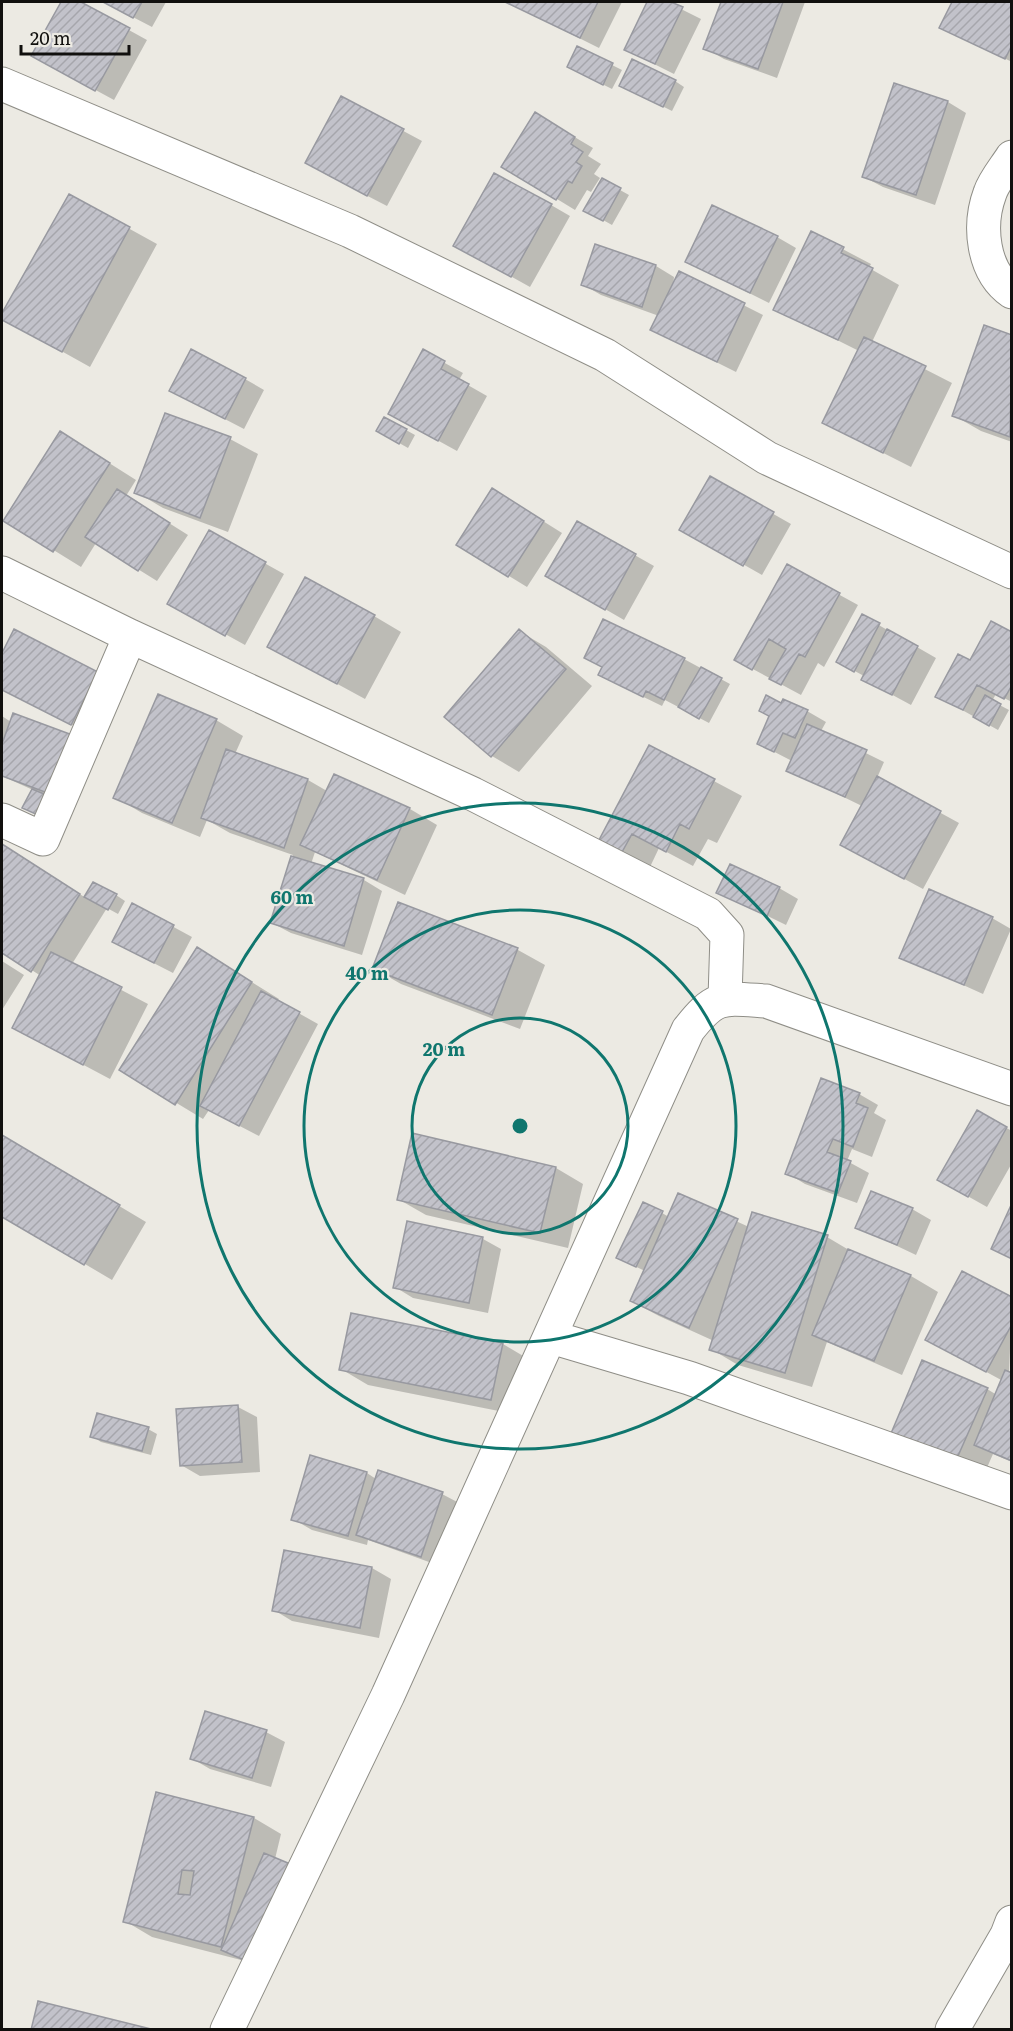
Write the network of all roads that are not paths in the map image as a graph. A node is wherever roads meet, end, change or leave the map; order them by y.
1 (2, 84) edge
2 (1011, 157) edge
3 (1011, 292) edge
4 (2, 573) edge
5 (1011, 573) edge
6 (130, 636) junction
7 (2, 820) edge
8 (725, 998) junction
9 (1011, 1089) edge
10 (551, 1337) junction
11 (1011, 1493) edge
12 (1011, 1922) edge
13 (227, 2030) edge
14 (952, 2030) edge

1 - 5 street
2 - 3 street
4 - 6 street
6 - 7 street
6 - 8 street
8 - 9 street
8 - 10 street
10 - 11 street
10 - 13 street
12 - 14 street

